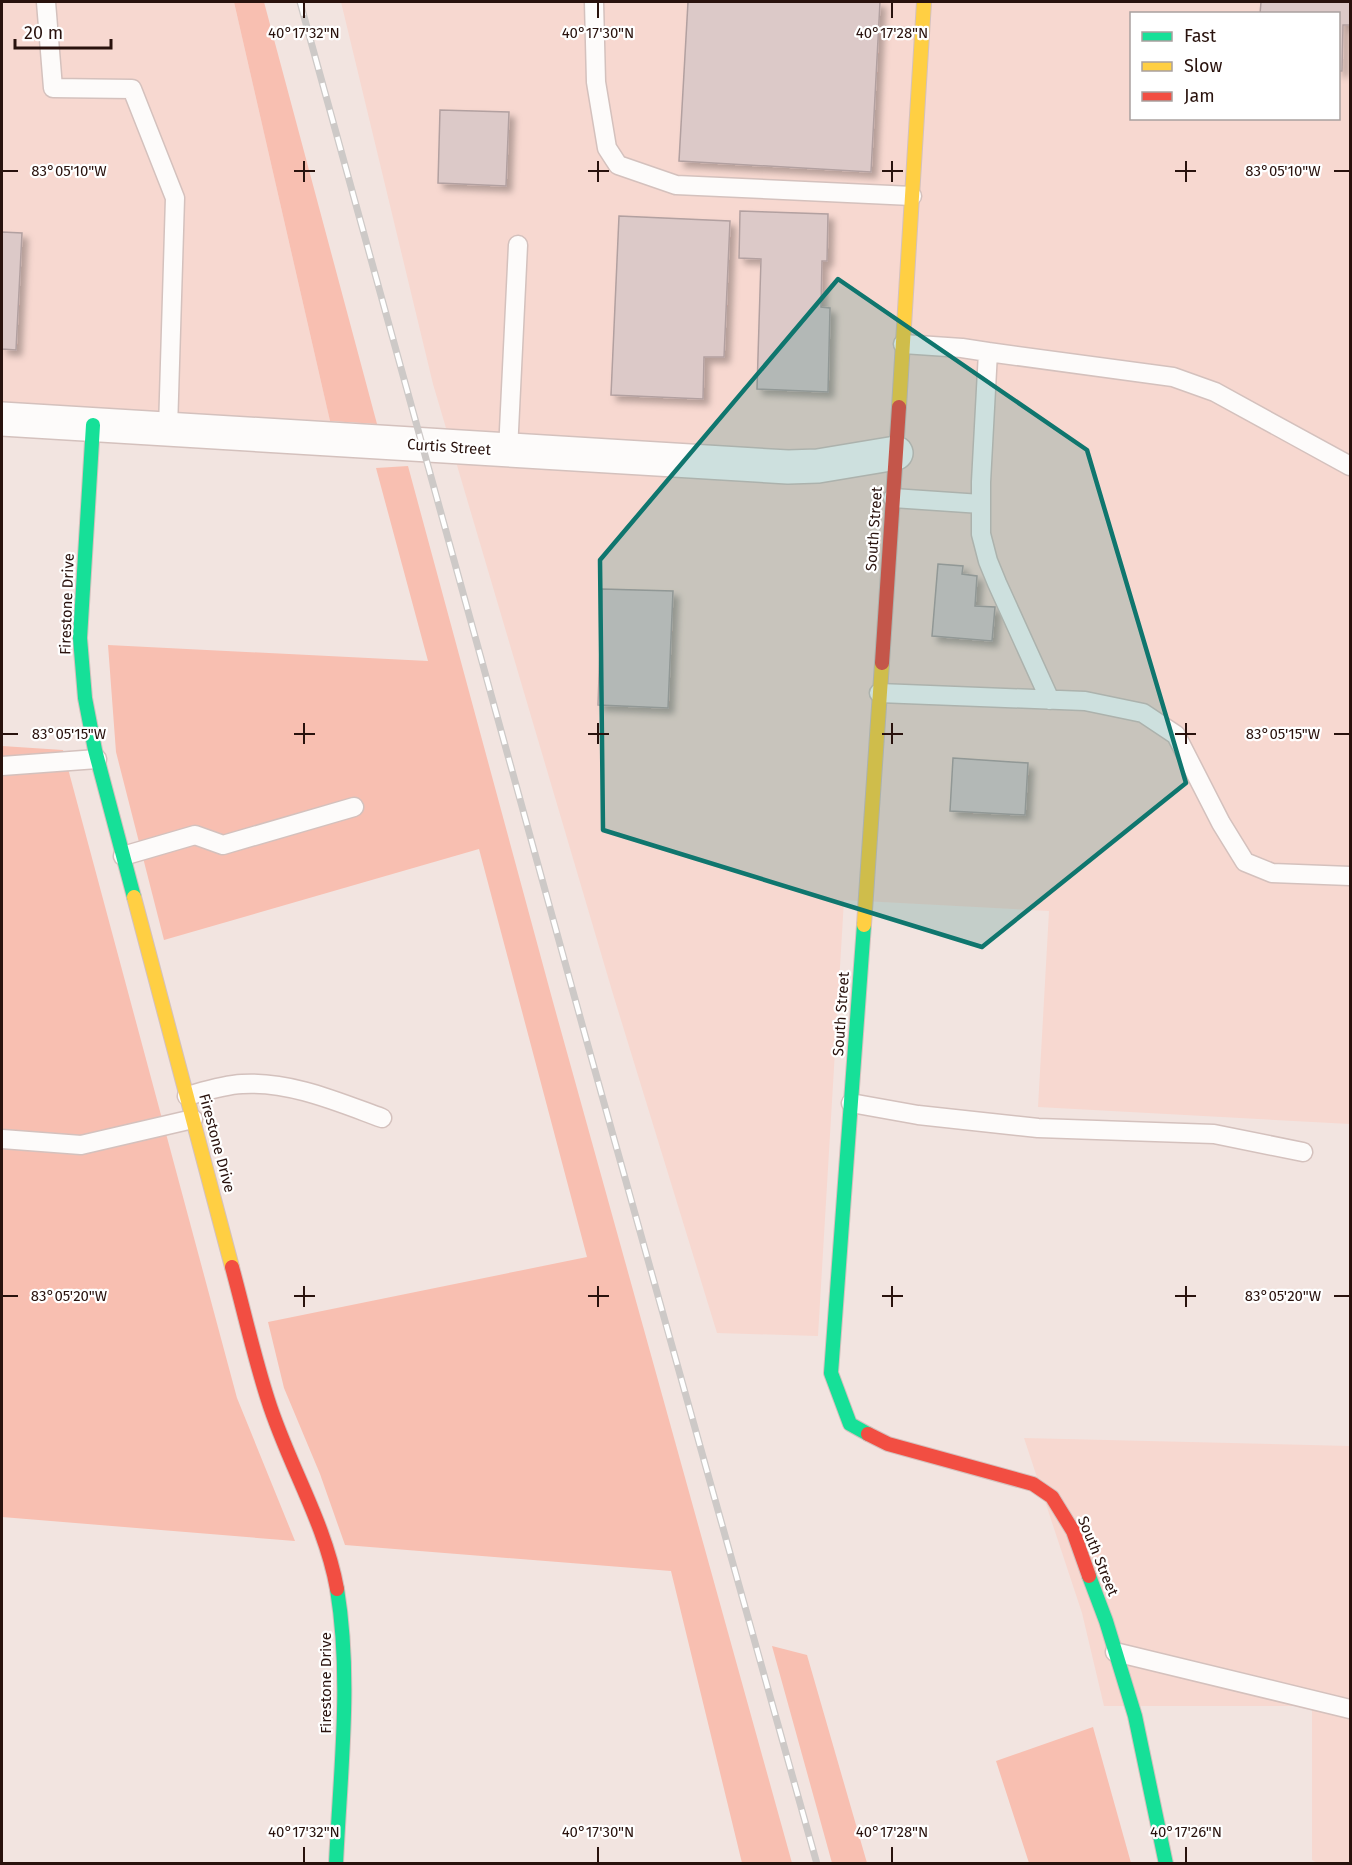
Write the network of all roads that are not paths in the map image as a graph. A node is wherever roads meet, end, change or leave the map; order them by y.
1 (46, 2) edge
2 (594, 2) edge
3 (924, 2) edge
4 (912, 196) junction
5 (518, 245) dead end
6 (903, 344) junction
7 (988, 352) junction
8 (2, 419) edge
9 (93, 425) junction
10 (168, 429) junction
11 (508, 451) junction
12 (896, 453) junction
13 (1350, 466) edge
14 (893, 498) junction
15 (981, 504) junction
16 (879, 693) junction
17 (1050, 700) junction
18 (97, 759) junction
19 (2, 766) edge
20 (354, 807) dead end
21 (123, 856) junction
22 (1350, 876) edge
23 (187, 1096) junction
24 (851, 1103) junction
25 (382, 1118) dead end
26 (193, 1119) junction
27 (2, 1139) edge
28 (1303, 1152) dead end
29 (1115, 1652) junction
30 (1350, 1709) edge
31 (336, 1863) edge
32 (1166, 1863) edge

1 - 10 lane
2 - 4 lane
3 - 4 street, South Street
4 - 6 street, South Street
5 - 11 lane
6 - 7 lane
6 - 12 street, South Street
7 - 13 lane
7 - 15 lane
8 - 9 street, Curtis Street
9 - 10 street, Curtis Street
9 - 18 street, Firestone Drive
10 - 11 street, Curtis Street
11 - 12 street, Curtis Street
12 - 14 street, South Street
14 - 15 lane
14 - 16 street, South Street
15 - 17 lane
16 - 17 lane
16 - 24 street, South Street
17 - 22 lane
18 - 19 lane
18 - 21 street, Firestone Drive
20 - 21 lane
21 - 23 street, Firestone Drive
23 - 25 lane
23 - 26 street, Firestone Drive
24 - 28 lane
24 - 29 street, South Street
26 - 27 lane
26 - 31 street, Firestone Drive
29 - 30 lane
29 - 32 street, South Street

